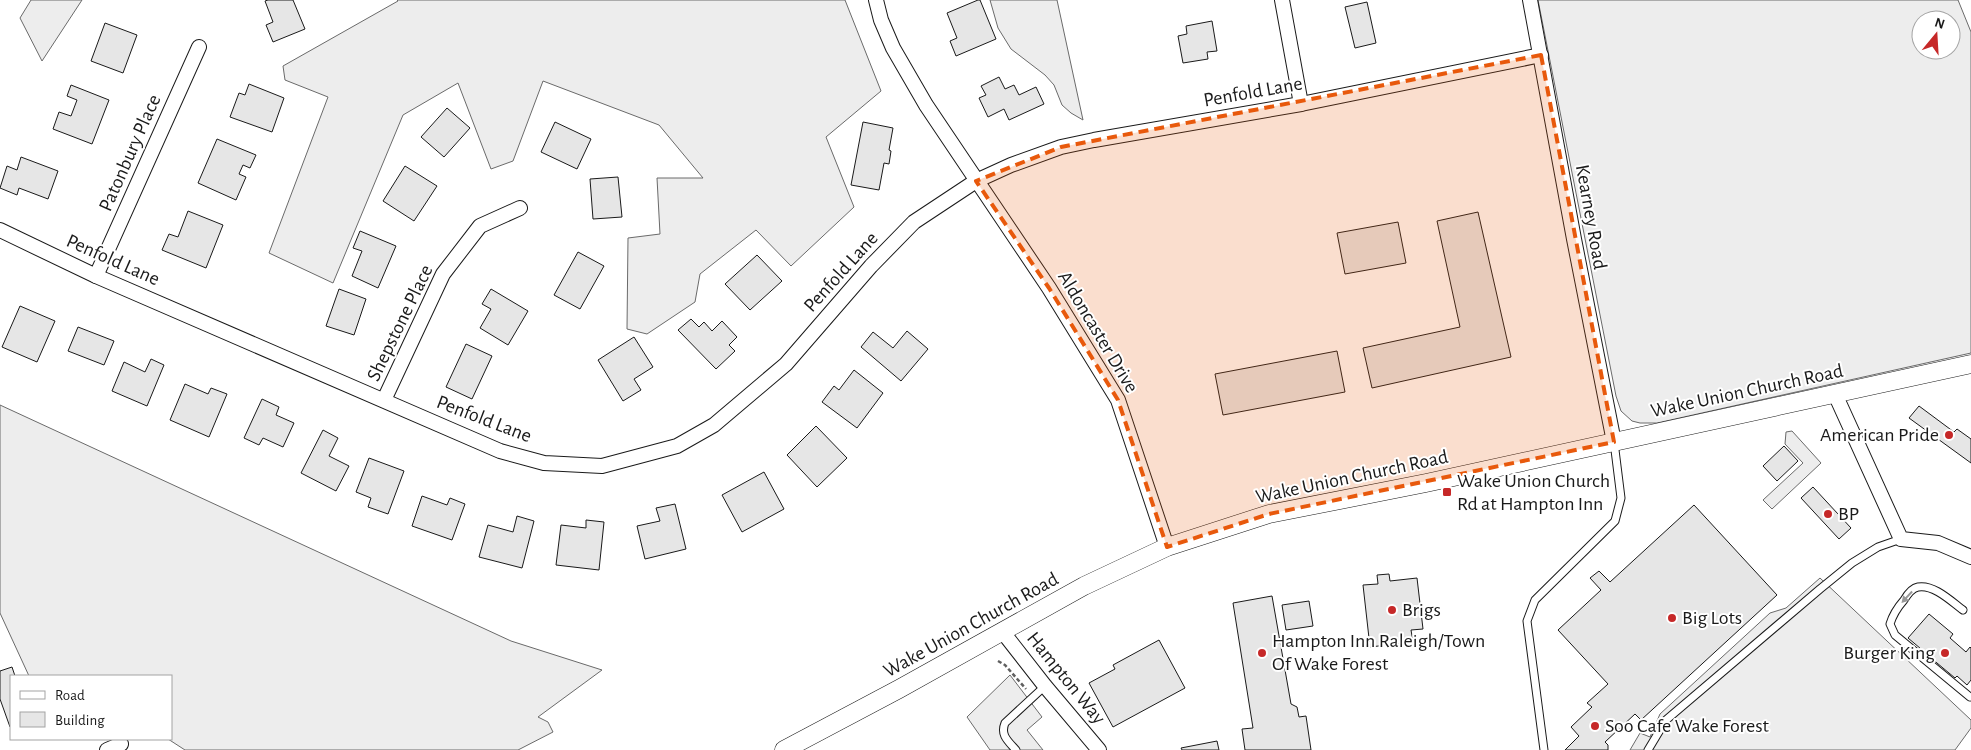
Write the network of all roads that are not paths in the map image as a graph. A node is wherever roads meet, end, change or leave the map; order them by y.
1 (876, 0) edge
2 (1282, 0) edge
3 (1530, 0) edge
4 (199, 47) dead end
5 (1541, 55) junction
6 (1300, 104) junction
7 (976, 181) junction
8 (520, 208) dead end
9 (0, 230) edge
10 (96, 276) junction
11 (1971, 364) edge
12 (1835, 394) junction
13 (384, 400) junction
14 (1614, 442) junction
15 (1901, 539) junction
16 (1167, 547) junction
17 (1971, 558) edge
18 (1963, 610) dead end
19 (1002, 632) junction
20 (1045, 686) junction
21 (1970, 697) dead end
22 (121, 744) dead end
23 (107, 750) edge
24 (784, 750) edge
25 (1016, 750) edge
26 (1099, 750) edge
27 (1544, 750) edge
28 (1648, 750) edge

1 - 7 street
2 - 6 street
3 - 5 street, Kearney Road
4 - 10 street, Patonbury Place
5 - 6 street, Penfold Lane
5 - 14 street, Kearney Road
6 - 7 street, Penfold Lane
7 - 13 street, Penfold Lane
7 - 16 street, Aldoncaster Drive
8 - 13 street, Shepstone Place
9 - 10 street, Penfold Lane
10 - 13 street, Penfold Lane
11 - 12 street, Wake Union Church Road
12 - 14 street, Wake Union Church Road
12 - 15 street
14 - 16 street, Wake Union Church Road
14 - 27 lane
15 - 17 street
15 - 28 lane
16 - 19 street, Wake Union Church Road
18 -> 21 lane
19 - 20 street, Hampton Way
19 - 24 street, Wake Union Church Road
20 - 25 lane
20 - 26 street, Hampton Way
22 - 23 street

